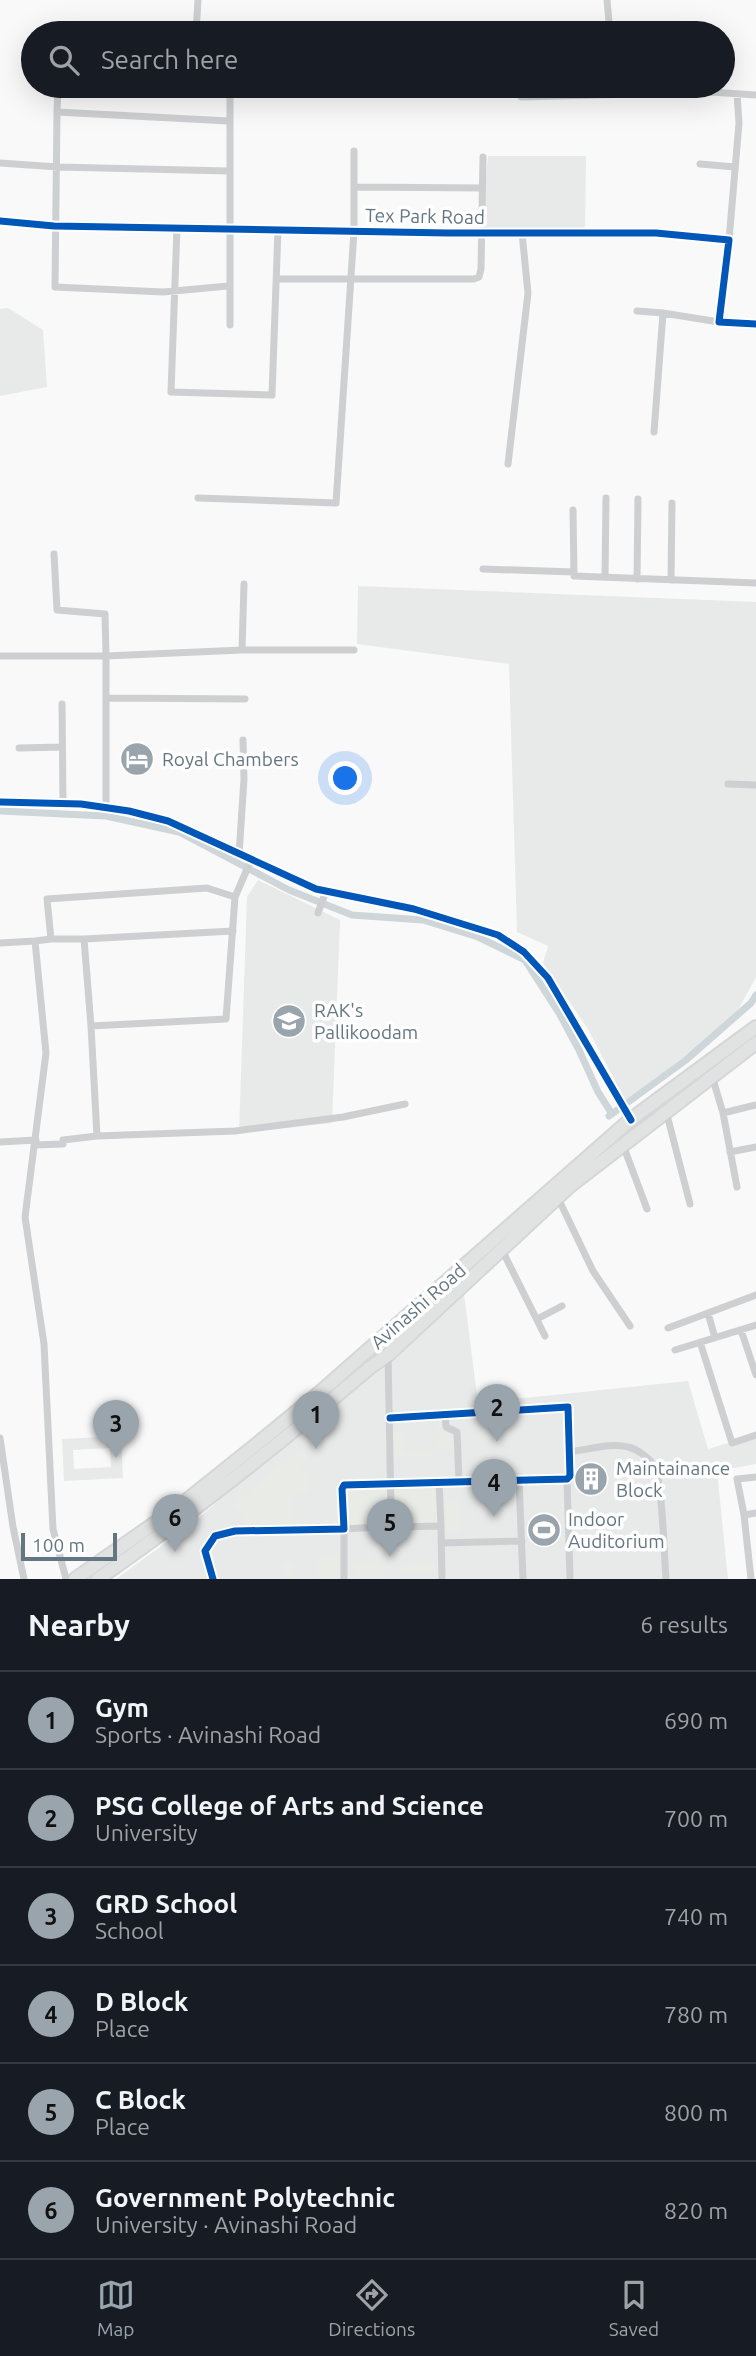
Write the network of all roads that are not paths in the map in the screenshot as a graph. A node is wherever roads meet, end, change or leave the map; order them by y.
1 (198, 0) edge
2 (607, 0) edge
3 (197, 21) edge
4 (609, 21) edge
5 (737, 94) joint
6 (756, 94) edge
7 (58, 98) edge
8 (230, 98) edge
9 (57, 112) junction
10 (229, 121) junction
11 (354, 151) dead end
12 (484, 157) dead end
13 (0, 163) edge
14 (700, 164) dead end
15 (58, 167) junction
16 (735, 167) junction
17 (229, 171) junction
18 (354, 187) junction
19 (482, 188) junction
20 (0, 221) edge
21 (54, 226) junction
22 (177, 228) junction
23 (229, 229) junction
24 (278, 229) junction
25 (354, 231) junction
26 (481, 232) junction
27 (522, 233) junction
28 (729, 240) junction
29 (278, 279) junction
30 (350, 279) junction
31 (228, 286) junction
32 (176, 292) junction
33 (637, 312) dead end
34 (663, 313) junction
35 (719, 322) junction
36 (756, 324) edge
37 (230, 325) dead end
38 (654, 432) dead end
39 (508, 464) dead end
40 (198, 498) dead end
41 (606, 498) dead end
42 (638, 499) dead end
43 (672, 503) dead end
44 (573, 510) dead end
45 (54, 554) dead end
46 (483, 569) dead end
47 (574, 572) junction
48 (605, 577) junction
49 (637, 579) junction
50 (671, 580) junction
51 (756, 583) edge
52 (244, 584) dead end
53 (242, 650) junction
54 (354, 650) dead end
55 (0, 656) edge
56 (106, 656) junction
57 (106, 698) junction
58 (245, 699) dead end
59 (62, 704) dead end
60 (243, 740) dead end
61 (62, 747) junction
62 (19, 748) dead end
63 (729, 784) dead end
64 (756, 785) edge
65 (0, 802) edge
66 (63, 804) junction
67 (106, 807) junction
68 (239, 855) junction
69 (250, 861) junction
70 (325, 895) junction
71 (235, 897) junction
72 (319, 911) dead end
73 (233, 931) junction
74 (51, 939) junction
75 (84, 939) junction
76 (35, 941) junction
77 (0, 943) edge
78 (91, 1026) junction
79 (756, 1027) edge
80 (756, 1043) edge
81 (712, 1076) junction
82 (405, 1104) dead end
83 (756, 1105) edge
84 (666, 1110) junction
85 (723, 1113) junction
86 (628, 1115) junction
87 (97, 1136) junction
88 (0, 1142) edge
89 (35, 1142) junction
90 (623, 1145) junction
91 (756, 1147) edge
92 (730, 1152) junction
93 (737, 1187) dead end
94 (558, 1198) junction
95 (690, 1204) dead end
96 (647, 1209) dead end
97 (502, 1250) junction
98 (756, 1295) edge
99 (562, 1306) dead end
100 (708, 1313) junction
101 (537, 1319) junction
102 (756, 1325) edge
103 (630, 1326) dead end
104 (668, 1328) dead end
105 (741, 1330) junction
106 (545, 1336) dead end
107 (715, 1338) junction
108 (700, 1342) junction
109 (675, 1350) dead end
110 (388, 1355) junction
111 (756, 1376) edge
112 (445, 1414) junction
113 (390, 1418) junction
114 (756, 1435) edge
115 (0, 1438) edge
116 (569, 1452) junction
117 (756, 1477) edge
118 (567, 1479) junction
119 (519, 1480) junction
120 (439, 1482) junction
121 (459, 1482) junction
122 (390, 1484) junction
123 (391, 1512) junction
124 (756, 1513) edge
125 (744, 1515) junction
126 (441, 1526) junction
127 (379, 1527) junction
128 (401, 1527) junction
129 (344, 1529) junction
130 (522, 1541) junction
131 (441, 1543) junction
132 (752, 1560) edge
133 (24, 1579) edge
134 (66, 1579) edge
135 (75, 1579) edge
136 (98, 1579) edge
137 (214, 1579) edge
138 (344, 1579) edge
139 (442, 1579) edge
140 (523, 1579) edge
141 (570, 1579) edge
142 (666, 1579) edge
143 (751, 1579) edge

1 - 3 street
2 - 4 street
5 - 6 street
5 - 16 street
7 - 9 street
8 - 10 street
9 - 10 street
9 - 15 street
10 - 17 street
11 - 18 street
12 - 19 street
13 - 15 street
14 - 16 street
15 - 17 street
15 - 21 street
16 - 28 street
17 - 23 street
18 - 19 street
18 - 25 street
19 - 26 street
20 - 21 street, Tex Park Road
21 - 22 street, Tex Park Road
21 - 32 street
22 - 23 street, Tex Park Road
22 - 32 street
23 - 24 street, Tex Park Road
23 - 31 street
24 - 25 street, Tex Park Road
24 - 29 street
25 - 26 street, Tex Park Road
25 - 30 street
26 - 27 street, Tex Park Road
26 - 30 street
27 - 28 street, Tex Park Road
27 - 39 street
28 - 35 street
29 - 30 street
29 - 32 street
30 - 40 street
31 - 32 street
31 - 37 street
33 - 34 street
34 - 35 street
34 - 38 street
35 - 36 street
41 - 48 street
42 - 49 street
43 - 50 street
44 - 47 street
45 - 56 street
46 - 47 street
47 - 48 street
48 - 49 street
49 - 50 street
50 - 51 street
52 - 53 street
53 - 54 street
53 - 56 street
55 - 56 street
56 - 57 street
57 - 58 street
57 - 67 street
59 - 61 street
60 - 68 street
61 - 62 street
61 - 66 street
63 - 64 street
65 - 66 street
66 - 67 street
67 - 68 street
68 - 69 street
69 - 70 street
69 - 71 street
70 - 72 street
70 - 86 street
71 - 73 street
71 - 74 street
73 - 75 street
73 - 78 street
74 - 75 street
74 - 76 street
75 - 78 street
76 - 77 street
76 - 89 street
78 - 87 street
79 - 86 main road, Avinashi Road
80 - 81 main road, Avinashi Road
81 - 84 main road, Avinashi Road
81 - 85 street
82 - 87 street
83 - 85 street
84 - 90 main road, Avinashi Road
84 - 95 street
85 - 92 street
86 - 135 main road, Avinashi Road
87 - 89 street
88 - 89 street
89 - 134 street
90 - 94 main road, Avinashi Road
90 - 96 street
91 - 92 street
92 - 93 street
94 - 97 main road, Avinashi Road
94 - 103 street
97 - 101 street
97 - 110 main road, Avinashi Road
98 - 100 street
99 - 101 street
100 - 104 street
100 - 107 street
101 - 106 street
102 - 105 street
105 - 107 street
105 - 111 street
107 - 108 street
108 - 109 street
108 - 114 street
110 - 113 street
110 - 136 main road, Avinashi Road
112 - 113 street
112 - 116 street
112 - 121 street
113 - 122 street
115 - 133 street
116 - 118 street
116 - 142 street
117 - 125 street
118 - 119 street
118 - 141 street
119 - 121 street
119 - 130 street
120 - 121 street
120 - 122 street
120 - 126 street
122 - 123 street
122 - 129 street
123 - 127 street
123 - 128 street
124 - 125 street
125 - 132 street
126 - 128 street
126 - 131 street
127 - 128 street
127 - 129 street
129 - 137 street
129 - 138 street
130 - 131 street
130 - 140 street
131 - 139 street
132 - 143 street

